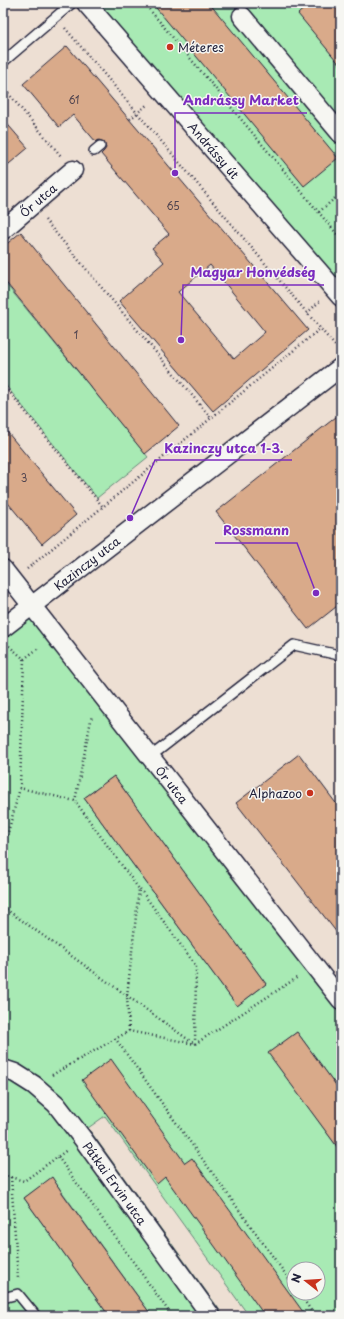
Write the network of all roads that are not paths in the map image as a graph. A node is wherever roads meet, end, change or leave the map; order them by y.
1 (72, 3) edge
2 (86, 3) edge
3 (242, 16) dead end
4 (3, 62) edge
5 (341, 134) edge
6 (73, 170) road end
7 (3, 230) edge
8 (341, 297) edge
9 (341, 367) edge
10 (8, 575) edge
11 (32, 606) junction
12 (4, 635) edge
13 (341, 654) edge
14 (150, 757) junction
15 (341, 1000) edge
16 (3, 1069) edge
17 (3, 1298) edge
18 (36, 1316) edge
19 (211, 1316) edge

1 - 4 lane
2 - 8 street, Andrássy út
3 - 5 street
6 - 7 street, Őr utca
9 - 11 street, Kazinczy utca
10 - 11 street, Őr utca
11 - 12 street, Kazinczy utca
11 - 14 street, Őr utca
13 - 14 lane
14 - 15 street, Őr utca
16 - 19 street, Pátkai Ervin utca
17 - 18 lane

